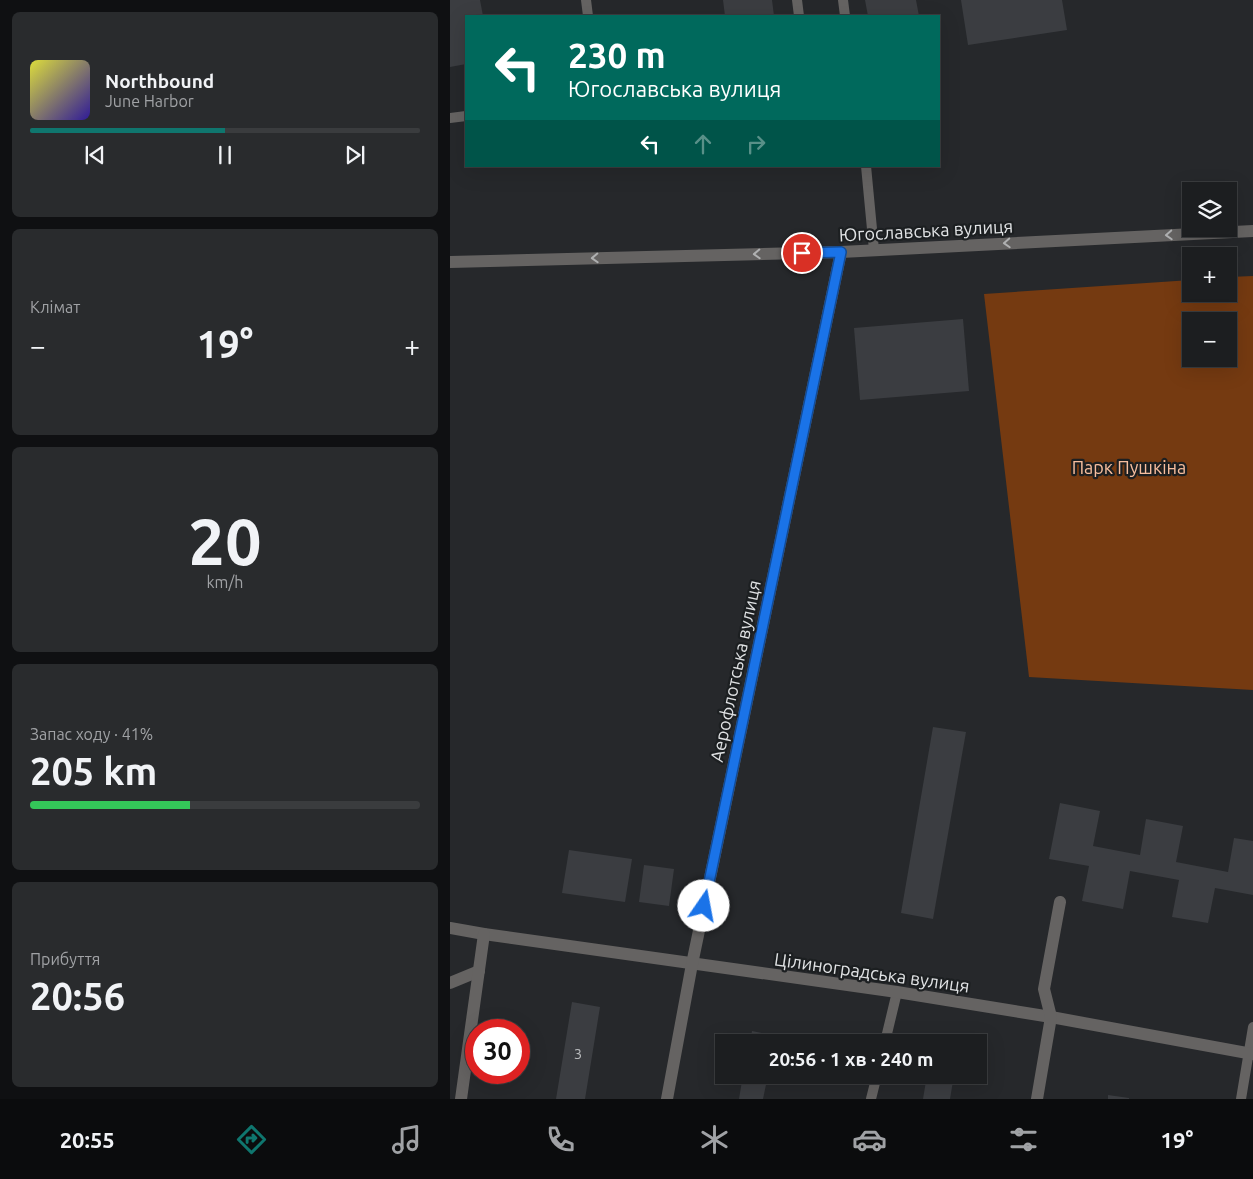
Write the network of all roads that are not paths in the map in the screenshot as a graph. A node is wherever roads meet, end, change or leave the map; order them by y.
1 (586, 0) edge
2 (797, 0) edge
3 (843, 0) edge
4 (588, 15) edge
5 (799, 15) edge
6 (845, 15) edge
7 (465, 116) edge
8 (450, 118) edge
9 (866, 167) edge
10 (1253, 231) edge
11 (874, 250) junction
12 (841, 252) junction
13 (450, 262) edge
14 (1060, 902) dead end
15 (450, 928) edge
16 (484, 934) junction
17 (692, 964) junction
18 (479, 971) junction
19 (450, 983) edge
20 (897, 992) junction
21 (1051, 1017) junction
22 (1253, 1027) edge
23 (887, 1034) edge
24 (1251, 1054) edge
25 (875, 1084) edge
26 (460, 1099) edge
27 (667, 1099) edge
28 (871, 1099) edge
29 (1037, 1099) edge
30 (1241, 1099) edge

1 - 4 lane
2 - 5 lane
3 - 6 lane
7 - 8 lane
9 - 11 lane
10 -> 11 street, Югославська вулиця
11 - 12 street, Югославська вулиця
12 -> 13 street, Югославська вулиця
12 - 17 street, Аерофлотська вулиця
14 - 21 street
15 - 16 street, Цілиноградська вулиця
16 - 17 street, Цілиноградська вулиця
16 - 18 street
17 - 20 street, Цілиноградська вулиця
17 - 27 street, Аерофлотська вулиця
18 - 19 street
18 - 26 street
20 - 21 street, Цілиноградська вулиця
20 - 23 lane
21 - 24 street, Цілиноградська вулиця
21 - 29 street
22 - 24 lane
24 - 30 lane
25 - 28 lane

